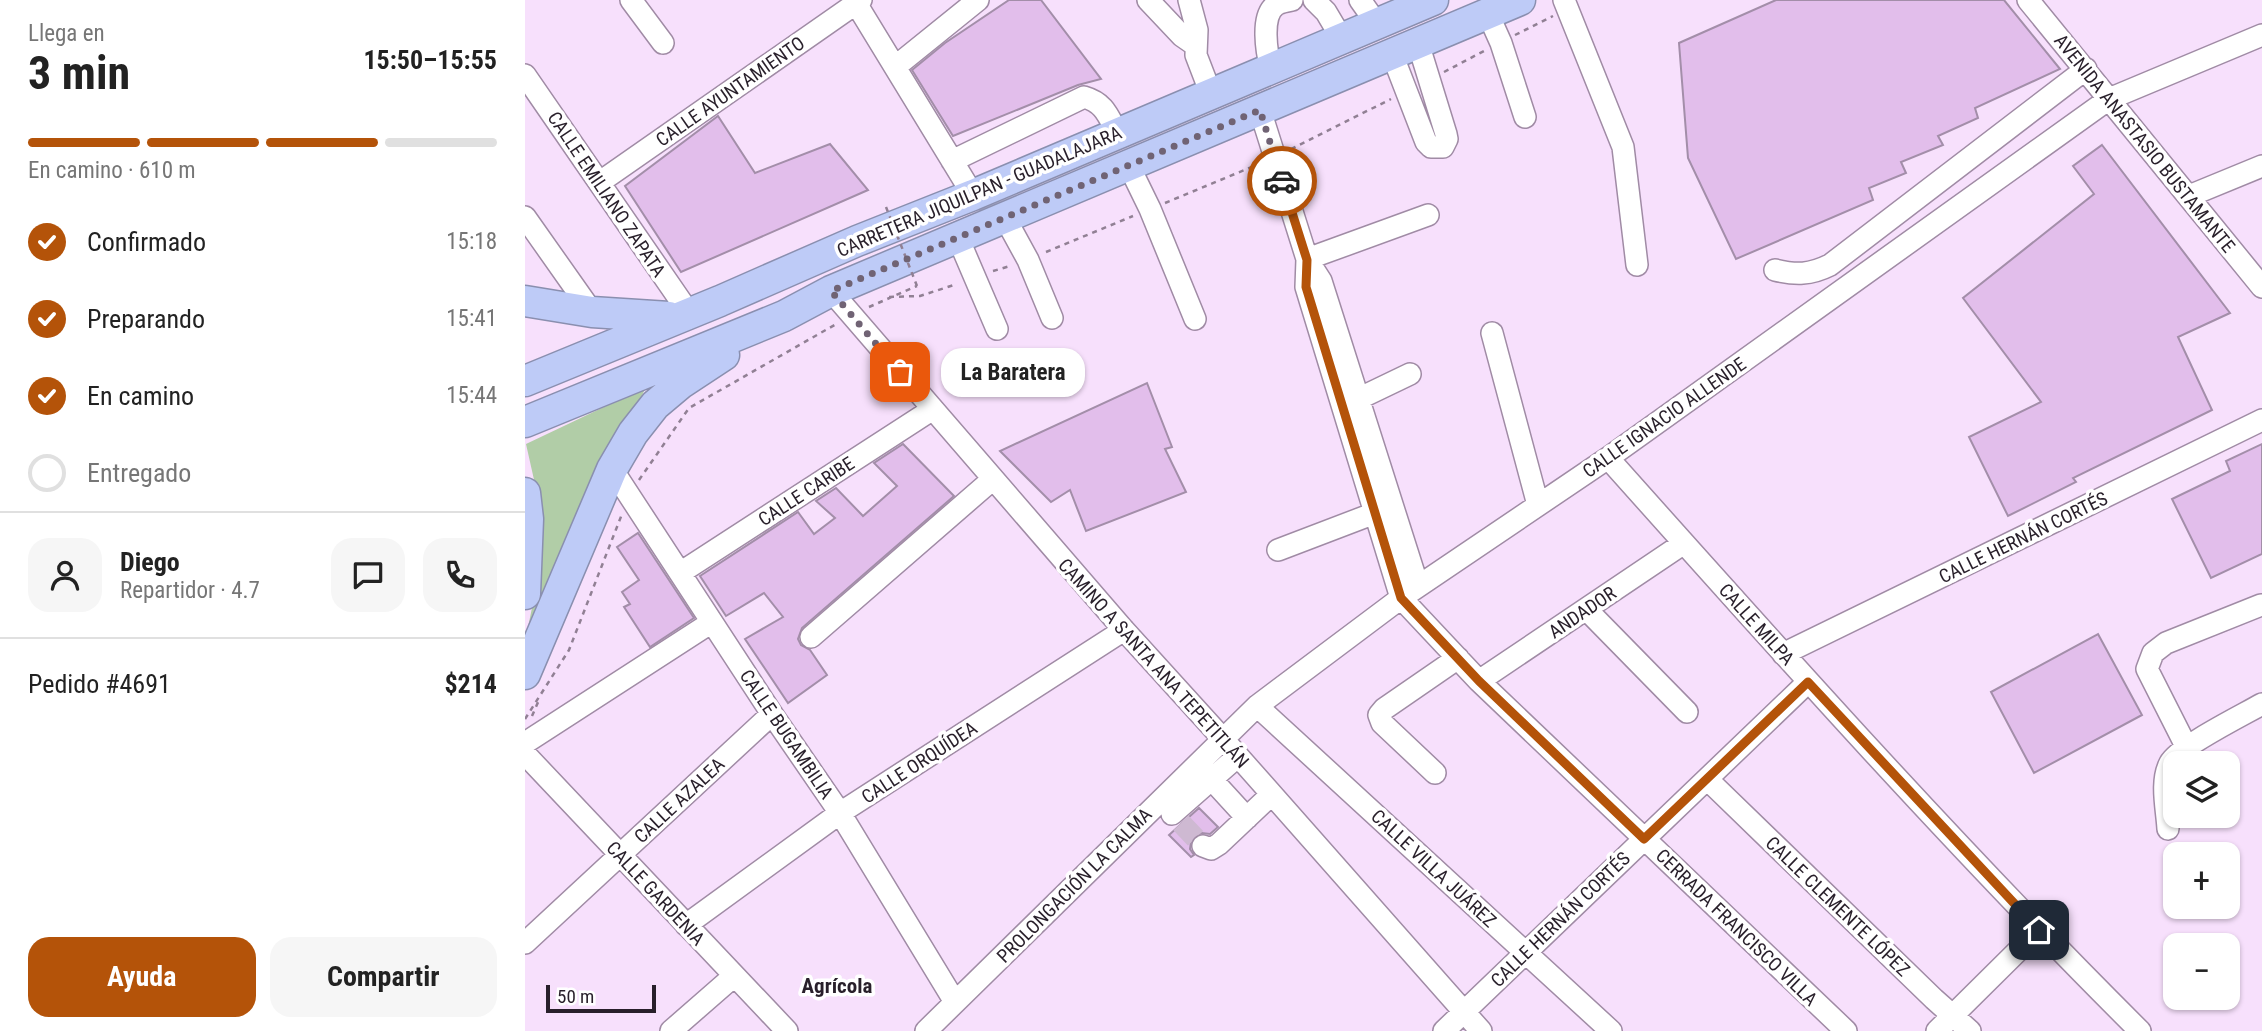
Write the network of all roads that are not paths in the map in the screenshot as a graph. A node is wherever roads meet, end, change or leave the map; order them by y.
1 (631, 0) edge
2 (978, 0) edge
3 (1148, 0) edge
4 (1189, 0) edge
5 (1292, 0) edge
6 (1314, 0) edge
7 (1433, 0) edge
8 (1520, 0) edge
9 (1564, 0) edge
10 (2028, 0) edge
11 (857, 1) edge
12 (1369, 12) edge
13 (1488, 13) junction
14 (2262, 35) edge
15 (1342, 39) junction
16 (663, 43) dead end
17 (1195, 46) junction
18 (895, 67) junction
19 (1271, 69) junction
20 (2086, 69) junction
21 (525, 75) edge
22 (1211, 94) junction
23 (2109, 99) junction
24 (1260, 110) junction
25 (1525, 117) dead end
26 (1118, 134) junction
27 (952, 161) junction
28 (1129, 166) junction
29 (2262, 166) edge
30 (600, 182) junction
31 (973, 195) junction
32 (2189, 196) junction
33 (1428, 215) dead end
34 (525, 217) edge
35 (1005, 218) junction
36 (958, 238) junction
37 (1307, 260) junction
38 (1637, 265) dead end
39 (1775, 270) dead end
40 (2262, 287) edge
41 (831, 291) junction
42 (525, 301) edge
43 (592, 312) junction
44 (683, 316) junction
45 (785, 316) junction
46 (1052, 318) dead end
47 (1195, 319) dead end
48 (525, 320) edge
49 (997, 329) dead end
50 (1492, 333) dead end
51 (1410, 374) dead end
52 (525, 381) edge
53 (1358, 398) junction
54 (933, 409) junction
55 (2262, 420) edge
56 (525, 422) edge
57 (1608, 458) junction
58 (612, 469) junction
59 (993, 479) junction
60 (525, 493) edge
61 (1538, 505) junction
62 (1375, 513) junction
63 (1684, 543) junction
64 (1278, 550) dead end
65 (680, 573) junction
66 (1410, 592) junction
67 (525, 594) edge
68 (2261, 605) edge
69 (1586, 609) junction
70 (712, 622) junction
71 (1124, 630) junction
72 (811, 637) dead end
73 (1783, 654) junction
74 (1458, 658) junction
75 (525, 674) edge
76 (1479, 681) junction
77 (1808, 682) junction
78 (2262, 704) edge
79 (1257, 706) junction
80 (1687, 712) dead end
81 (772, 714) junction
82 (1223, 738) junction
83 (525, 743) edge
84 (2187, 748) junction
85 (525, 754) edge
86 (1238, 757) junction
87 (1197, 764) junction
88 (1435, 773) dead end
89 (1707, 779) junction
90 (1212, 780) junction
91 (1271, 795) junction
92 (1171, 812) junction
93 (840, 813) junction
94 (1247, 818) junction
95 (2168, 829) dead end
96 (1644, 839) junction
97 (1203, 846) dead end
98 (620, 854) junction
99 (686, 925) junction
100 (2039, 930) junction
101 (525, 943) edge
102 (1525, 952) junction
103 (734, 976) junction
104 (955, 1002) junction
105 (1464, 1012) junction
106 (1953, 1015) junction
107 (671, 1031) edge
108 (787, 1031) edge
109 (926, 1031) edge
110 (1444, 1031) edge
111 (1481, 1031) edge
112 (1611, 1031) edge
113 (1846, 1031) edge
114 (1937, 1031) edge
115 (1970, 1031) edge
116 (2140, 1031) edge

1 - 16 street
2 - 18 street
3 - 17 street
4 - 17 street
5 - 19 street
6 - 15 street
7 - 12 highway, CARRETERA JIQUILPAN - GUADALAJARA
8 - 13 highway, CARRETERA JIQUILPAN - GUADALAJARA
9 - 38 street
10 - 20 street, AVENIDA ANASTASIO BUSTAMANTE
11 - 18 street
11 - 30 street, CALLE AYUNTAMIENTO
12 - 15 highway, CARRETERA JIQUILPAN - GUADALAJARA
13 - 24 highway, CARRETERA JIQUILPAN - GUADALAJARA
13 - 25 street
14 - 23 street, CALLE IGNACIO ALLENDE
15 - 19 highway, CARRETERA JIQUILPAN - GUADALAJARA
17 - 22 street
18 - 27 street
19 - 22 highway, CARRETERA JIQUILPAN - GUADALAJARA
20 - 23 street, AVENIDA ANASTASIO BUSTAMANTE
20 - 39 street
21 - 30 street, CALLE EMILIANO ZAPATA
22 - 26 highway, CARRETERA JIQUILPAN - GUADALAJARA
23 - 32 street, AVENIDA ANASTASIO BUSTAMANTE
23 - 57 street, CALLE IGNACIO ALLENDE
24 - 28 highway, CARRETERA JIQUILPAN - GUADALAJARA
24 - 37 street, CERRADA FRANCISCO VILLA
26 - 27 street
26 - 31 highway, CARRETERA JIQUILPAN - GUADALAJARA
27 - 31 street
28 - 35 highway, CARRETERA JIQUILPAN - GUADALAJARA
28 - 47 street
29 - 32 street
30 - 44 street, CALLE EMILIANO ZAPATA
31 - 44 highway, CARRETERA JIQUILPAN - GUADALAJARA
32 - 40 street, AVENIDA ANASTASIO BUSTAMANTE
33 - 37 street
34 - 43 street
35 - 36 highway, CARRETERA JIQUILPAN - GUADALAJARA
35 - 46 street
36 - 41 highway, CARRETERA JIQUILPAN - GUADALAJARA
36 - 49 street
37 - 53 street, CERRADA FRANCISCO VILLA
37 - 62 street, CERRADA FRANCISCO VILLA
41 - 45 highway, CARRETERA JIQUILPAN - GUADALAJARA
41 - 54 street, CAMINO A SANTA ANA TEPETITLÁN
42 - 43 highway
43 - 44 highway
44 - 48 highway
44 - 52 highway, CARRETERA JIQUILPAN - GUADALAJARA
45 - 56 highway, CARRETERA JIQUILPAN - GUADALAJARA
45 - 58 highway
50 - 61 street
51 - 53 street
53 - 66 street, CERRADA FRANCISCO VILLA
54 - 59 street, CAMINO A SANTA ANA TEPETITLÁN
54 - 65 street, CALLE CARIBE
55 - 73 street, CALLE HERNÁN CORTÉS
57 - 61 street, CALLE IGNACIO ALLENDE
57 - 63 street, CALLE MILPA
58 - 65 street, CALLE BUGAMBILIA
58 - 75 highway
59 - 71 street, CAMINO A SANTA ANA TEPETITLÁN
59 - 72 street
60 - 67 highway
61 - 66 street, CALLE IGNACIO ALLENDE
62 - 64 street
62 - 66 street, CERRADA FRANCISCO VILLA
63 - 69 street, ANDADOR
63 - 73 street, CALLE MILPA
65 - 70 street, CALLE BUGAMBILIA
66 - 74 street, CERRADA FRANCISCO VILLA
66 - 79 street, CALLE IGNACIO ALLENDE
68 - 84 street
69 - 76 street, ANDADOR
69 - 80 street
70 - 81 street, CALLE BUGAMBILIA
70 - 83 street
71 - 82 street, CAMINO A SANTA ANA TEPETITLÁN
71 - 93 street, CALLE ORQUÍDEA
73 - 77 street, CALLE MILPA
74 - 76 street, CERRADA FRANCISCO VILLA
74 - 88 street
76 - 96 street, CERRADA FRANCISCO VILLA
77 - 89 street, CALLE HERNÁN CORTÉS
77 - 100 street, CALLE MILPA
78 - 84 street
79 - 82 street, CALLE IGNACIO ALLENDE
79 - 102 street, CALLE VILLA JUÁREZ
81 - 93 street, CALLE BUGAMBILIA
81 - 98 street, CALLE AZALEA
82 - 86 street, CAMINO A SANTA ANA TEPETITLÁN
82 - 87 street, PROLONGACIÓN LA CALMA
84 - 95 street
85 - 98 street, CALLE GARDENIA
86 - 90 street
86 - 91 street, CAMINO A SANTA ANA TEPETITLÁN
87 - 90 street
87 - 92 street, PROLONGACIÓN LA CALMA
89 - 96 street, CALLE HERNÁN CORTÉS
89 - 106 street, CALLE CLEMENTE LÓPEZ
90 - 92 street
90 - 94 street
91 - 94 street
91 - 105 street, CAMINO A SANTA ANA TEPETITLÁN
92 - 104 street, PROLONGACIÓN LA CALMA
93 - 99 street, CALLE ORQUÍDEA
93 - 104 street, CALLE BUGAMBILIA
94 - 97 street
96 - 102 street, CALLE HERNÁN CORTÉS
96 - 113 street, CERRADA FRANCISCO VILLA
98 - 99 street, CALLE GARDENIA
98 - 101 street, CALLE AZALEA
99 - 103 street, CALLE GARDENIA
100 - 106 street
100 - 116 street, CALLE MILPA
102 - 105 street, CALLE HERNÁN CORTÉS
102 - 112 street, CALLE VILLA JUÁREZ
103 - 107 street
103 - 108 street, CALLE GARDENIA
104 - 109 street, PROLONGACIÓN LA CALMA
105 - 110 street, CALLE HERNÁN CORTÉS
105 - 111 street, CAMINO A SANTA ANA TEPETITLÁN
106 - 114 street
106 - 115 street, CALLE CLEMENTE LÓPEZ

